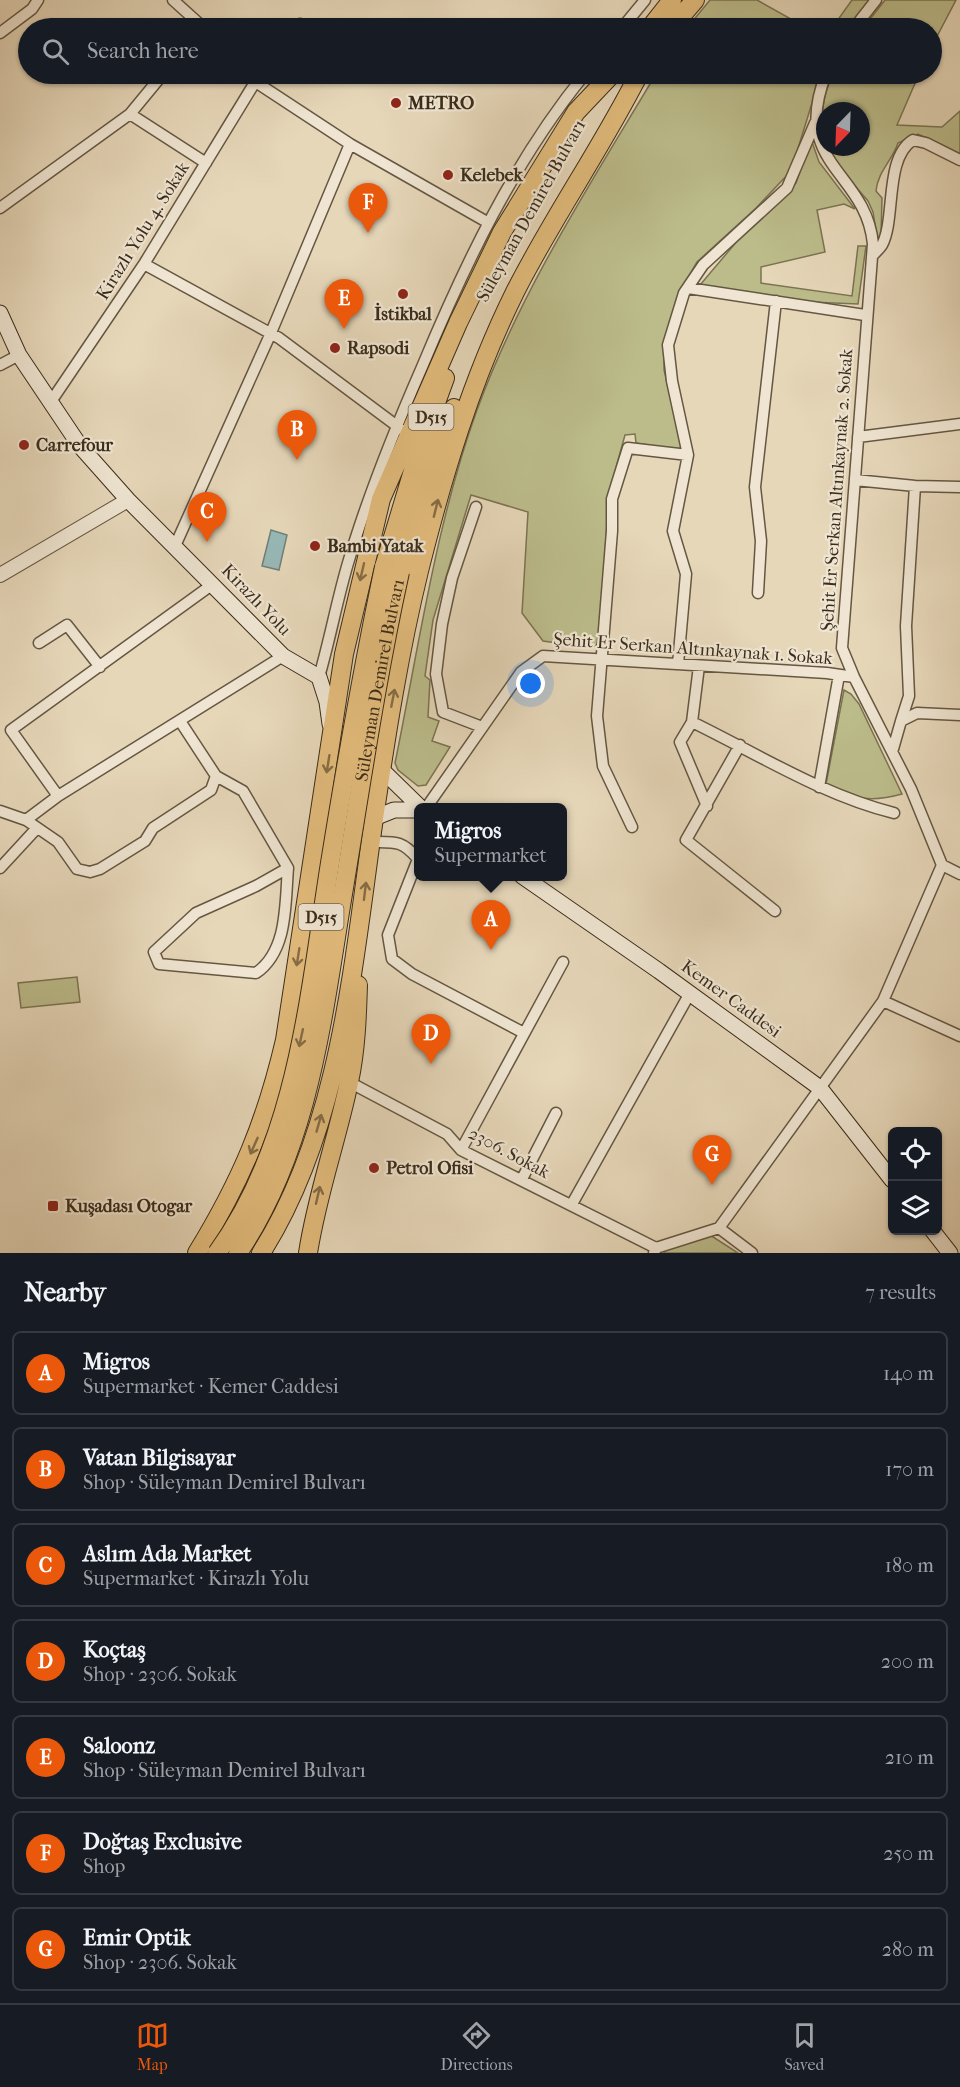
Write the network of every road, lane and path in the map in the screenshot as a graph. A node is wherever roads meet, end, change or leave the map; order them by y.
1 (38, 0) edge
2 (173, 0) edge
3 (645, 0) edge
4 (672, 0) edge
5 (695, 0) edge
6 (876, 0) edge
7 (20, 18) edge
8 (192, 18) edge
9 (630, 18) edge
10 (658, 18) edge
11 (680, 18) edge
12 (862, 18) edge
13 (18, 20) edge
14 (0, 33) edge
15 (155, 84) edge
16 (250, 84) edge
17 (265, 84) edge
18 (578, 84) edge
19 (603, 84) edge
20 (606, 84) edge
21 (631, 84) edge
22 (633, 84) edge
23 (822, 84) edge
24 (130, 114) junction
25 (815, 123) junction
26 (350, 144) junction
27 (960, 160) edge
28 (206, 163) junction
29 (0, 208) edge
30 (487, 222) junction
31 (873, 255) junction
32 (144, 264) junction
33 (688, 288) junction
34 (776, 301) junction
35 (0, 313) edge
36 (865, 315) junction
37 (270, 335) junction
38 (19, 355) junction
39 (0, 365) edge
40 (50, 403) junction
41 (960, 424) edge
42 (402, 430) junction
43 (858, 437) junction
44 (688, 455) junction
45 (855, 480) junction
46 (915, 486) junction
47 (960, 487) edge
48 (128, 500) junction
49 (476, 507) dead end
50 (175, 546) junction
51 (392, 570) junction
52 (0, 575) edge
53 (213, 584) junction
54 (758, 593) dead end
55 (39, 643) dead end
56 (344, 654) junction
57 (283, 656) junction
58 (600, 659) junction
59 (678, 664) junction
60 (699, 666) junction
61 (100, 667) junction
62 (839, 675) junction
63 (319, 677) junction
64 (854, 677) junction
65 (960, 716) edge
66 (180, 721) junction
67 (901, 721) junction
68 (692, 722) junction
69 (482, 727) junction
70 (332, 739) junction
71 (740, 745) junction
72 (893, 749) junction
73 (381, 768) junction
74 (216, 776) junction
75 (819, 786) junction
76 (58, 796) junction
77 (414, 803) edge
78 (429, 803) edge
79 (707, 806) junction
80 (414, 809) edge
81 (0, 811) edge
82 (894, 813) dead end
83 (374, 818) junction
84 (26, 820) junction
85 (632, 827) dead end
86 (37, 828) junction
87 (371, 842) junction
88 (414, 854) edge
89 (942, 865) junction
90 (0, 868) edge
91 (288, 868) junction
92 (414, 869) edge
93 (960, 874) edge
94 (529, 881) edge
95 (775, 910) dead end
96 (361, 922) junction
97 (563, 962) dead end
98 (690, 993) junction
99 (883, 1000) junction
100 (524, 1033) junction
101 (960, 1036) edge
102 (349, 1082) junction
103 (820, 1088) junction
104 (556, 1113) dead end
105 (461, 1150) junction
106 (888, 1175) edge
107 (522, 1179) junction
108 (235, 1188) junction
109 (572, 1204) junction
110 (285, 1211) junction
111 (719, 1228) junction
112 (936, 1235) edge
113 (655, 1250) edge
114 (197, 1253) edge
115 (217, 1253) edge
116 (238, 1253) edge
117 (261, 1253) edge
118 (308, 1253) edge
119 (752, 1253) edge
120 (950, 1253) edge

1 - 7 street
2 - 8 street
3 - 9 street
4 - 10 highway
5 - 11 highway
6 - 12 street
13 - 14 street
15 - 24 street
16 - 28 street, Kirazlı Yolu 4. Sokak
17 - 26 street
18 - 30 street
19 - 42 highway
20 - 51 highway, Süleyman Demirel Bulvarı / D515
21 - 51 highway, Süleyman Demirel Bulvarı / D515
73 -> 22 highway
23 - 25 street, Şehit Er Serkan Altınkaynak 2. Sokak
24 - 28 street
24 - 29 street
25 - 31 street, Şehit Er Serkan Altınkaynak 2. Sokak
25 - 33 street
26 - 30 street
26 - 37 street
27 - 31 street
28 - 32 street, Kirazlı Yolu 4. Sokak
30 - 42 street
31 - 36 street, Şehit Er Serkan Altınkaynak 2. Sokak
32 - 37 street
32 - 40 street, Kirazlı Yolu 4. Sokak
33 - 34 street
33 - 44 street
34 - 36 street
34 - 54 street
35 - 38 main road, Kirazlı Yolu
36 - 43 street, Şehit Er Serkan Altınkaynak 2. Sokak
37 - 42 street
37 - 50 street
38 - 39 street
38 - 40 main road, Kirazlı Yolu
40 - 48 main road, Kirazlı Yolu
41 - 43 street
42 -> 56 highway
42 - 63 street
43 - 45 street, Şehit Er Serkan Altınkaynak 2. Sokak
44 - 58 street
44 - 59 street
45 - 46 street
45 - 64 street, Şehit Er Serkan Altınkaynak 2. Sokak
46 - 47 street
46 - 67 street
48 - 50 main road, Kirazlı Yolu
48 - 52 street
49 - 69 street
50 - 53 main road, Kirazlı Yolu
51 -> 115 highway, Süleyman Demirel Bulvarı / D515, bridge
51 - 116 highway, Süleyman Demirel Bulvarı / D515, bridge
53 - 57 main road, Kirazlı Yolu
53 - 61 street
55 - 61 street
56 - 63 main road
56 - 70 highway
57 - 63 main road, Kirazlı Yolu
57 - 66 street
58 - 59 street, Şehit Er Serkan Altınkaynak 1. Sokak
58 - 69 street, Şehit Er Serkan Altınkaynak 1. Sokak
58 - 85 street
59 - 60 street, Şehit Er Serkan Altınkaynak 1. Sokak
60 - 62 street, Şehit Er Serkan Altınkaynak 1. Sokak
60 - 68 street
61 - 76 street
62 - 64 street, Şehit Er Serkan Altınkaynak 1. Sokak
62 - 75 street
63 - 70 main road
64 - 72 street, Şehit Er Serkan Altınkaynak 2. Sokak
65 - 67 street
66 - 74 street
66 - 76 street
67 - 72 street
68 - 71 street
68 - 79 street
69 - 78 street, Şehit Er Serkan Altınkaynak 1. Sokak
70 -> 108 highway
71 - 75 street
71 - 79 street
72 - 89 street, Şehit Er Serkan Altınkaynak 2. Sokak
73 - 77 main road
73 - 83 highway
74 - 86 street
74 - 91 street
75 - 82 street
76 - 84 street
79 - 95 street
80 - 83 main road
81 - 84 street
83 - 87 highway
84 - 86 street
86 - 90 street
87 - 88 street
96 -> 87 highway
89 - 93 street
89 - 99 street
91 - 91 street
92 - 100 street
94 - 98 main road, Kemer Caddesi
96 - 102 highway
110 -> 96 highway
97 - 100 street
98 - 103 main road, Kemer Caddesi
98 - 109 street
99 - 101 street
99 - 103 street
100 - 105 street
102 - 105 street, 2306. Sokak
118 -> 102 highway
103 - 106 main road, Kemer Caddesi
103 - 111 street
104 - 107 street
105 - 107 street, 2306. Sokak
107 - 109 street, 2306. Sokak
108 - 110 highway
108 - 114 highway
109 - 113 street, 2306. Sokak
110 - 117 highway
111 - 113 street
111 - 119 street
112 - 120 main road

